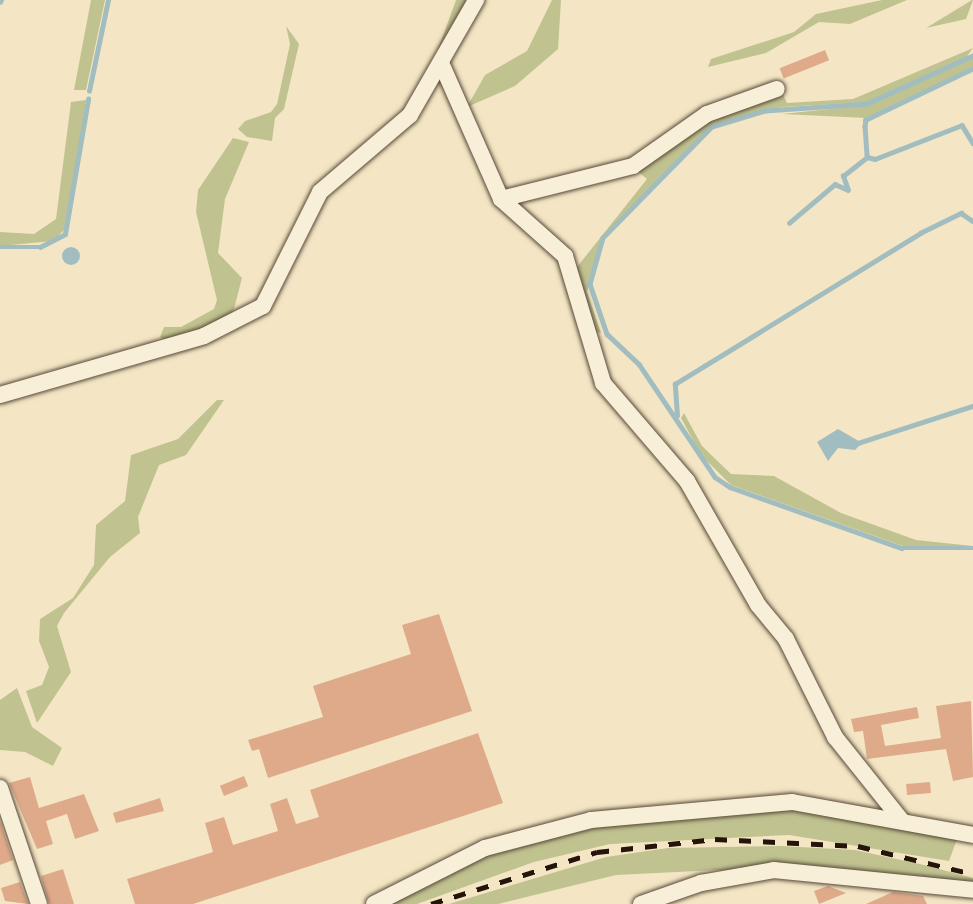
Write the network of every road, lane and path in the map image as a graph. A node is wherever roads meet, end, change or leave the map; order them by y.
1 (476, 0) edge
2 (442, 65) junction
3 (777, 89) dead end
4 (501, 198) junction
5 (0, 395) edge
6 (0, 788) edge
7 (902, 821) junction
8 (973, 835) edge
9 (973, 890) edge
10 (38, 904) edge
11 (374, 904) edge
12 (641, 904) edge

1 - 2 street
2 - 4 street
2 - 5 street
3 - 4 street
4 - 7 street
6 - 10 street
7 - 8 street
7 - 11 street
9 - 12 street

